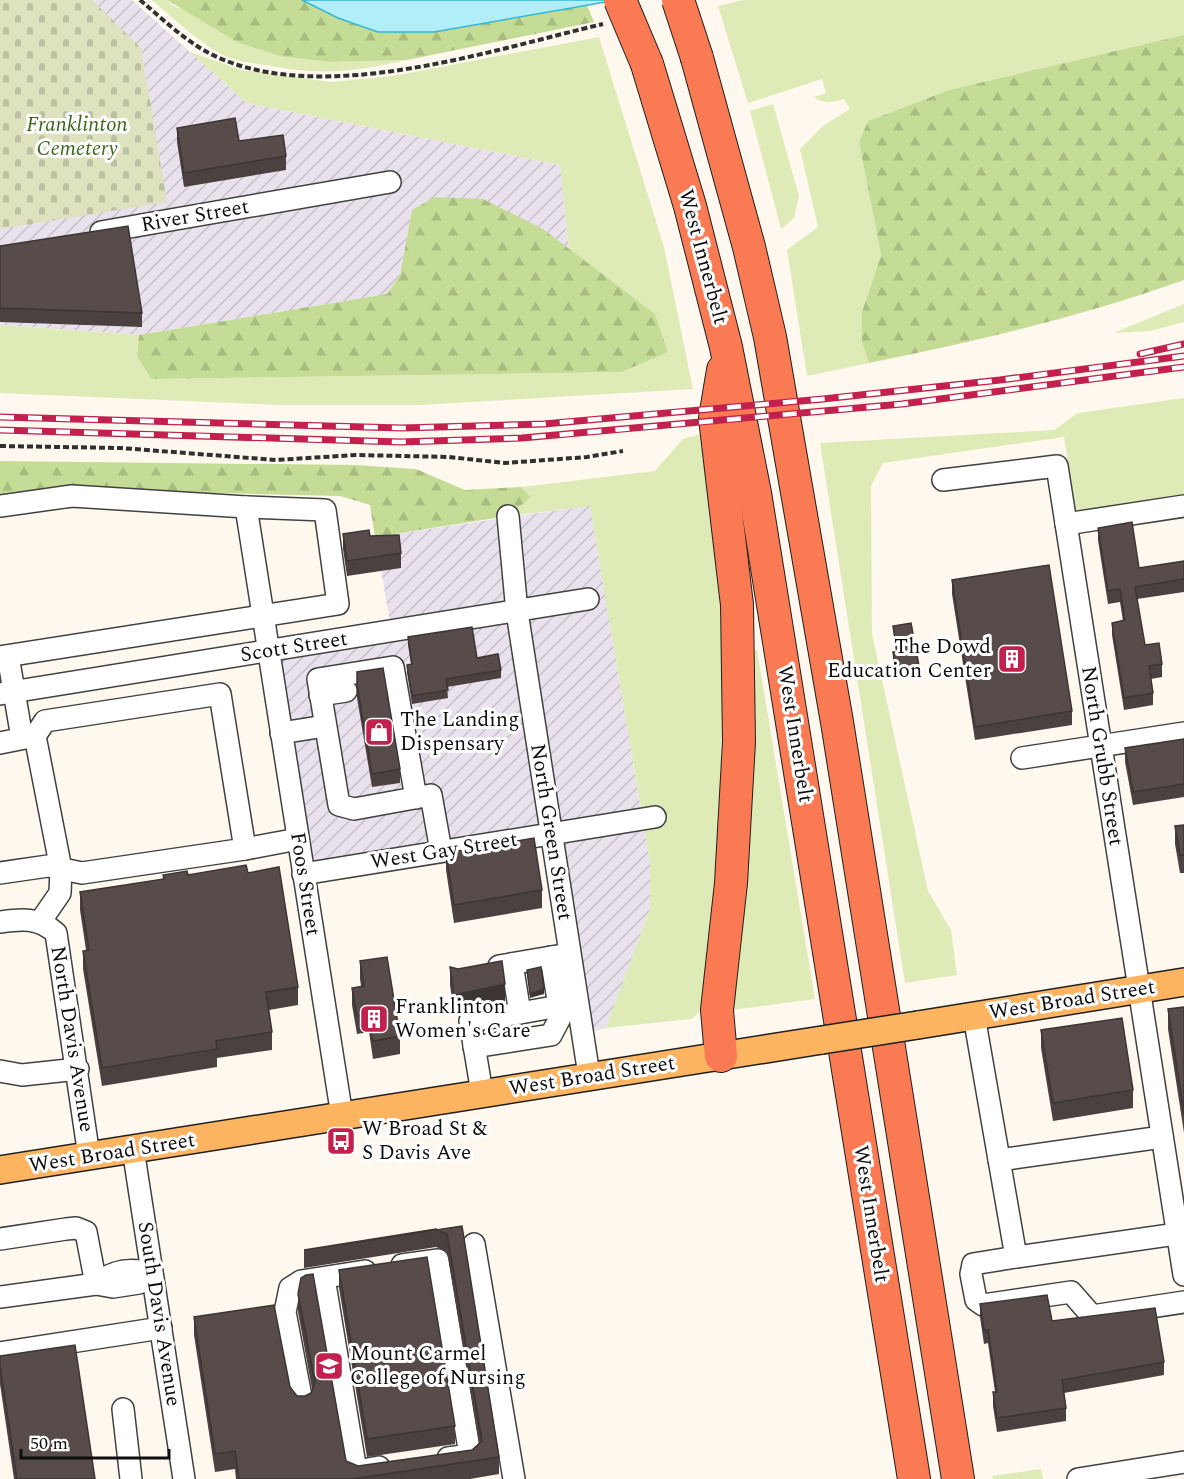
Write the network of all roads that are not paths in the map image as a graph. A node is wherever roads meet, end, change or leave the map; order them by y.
1 (626, 0) edge
2 (678, 0) edge
3 (684, 0) edge
4 (612, 12) edge
5 (697, 58) junction
6 (647, 64) junction
7 (390, 182) dead end
8 (80, 235) edge
9 (726, 347) junction
10 (943, 480) dead end
11 (0, 506) edge
12 (1184, 506) edge
13 (246, 507) junction
14 (508, 516) dead end
15 (1066, 524) junction
16 (588, 599) dead end
17 (517, 612) junction
18 (263, 615) junction
19 (268, 652) junction
20 (4, 656) edge
21 (214, 660) junction
22 (319, 687) junction
23 (346, 691) dead end
24 (7, 693) edge
25 (220, 694) junction
26 (325, 726) junction
27 (281, 733) junction
28 (1184, 733) edge
29 (29, 737) junction
30 (0, 742) edge
31 (1101, 747) junction
32 (1022, 758) dead end
33 (416, 798) junction
34 (655, 817) dead end
35 (550, 833) junction
36 (298, 839) junction
37 (245, 849) junction
38 (441, 851) junction
39 (61, 870) junction
40 (0, 873) edge
41 (303, 874) junction
42 (0, 922) edge
43 (44, 923) junction
44 (561, 955) junction
45 (512, 964) junction
46 (478, 970) edge
47 (1184, 982) edge
48 (1138, 989) junction
49 (520, 1013) junction
50 (566, 1013) junction
51 (974, 1016) junction
52 (474, 1047) junction
53 (721, 1056) junction
54 (78, 1069) junction
55 (0, 1071) edge
56 (589, 1075) junction
57 (482, 1093) junction
58 (342, 1116) junction
59 (1162, 1137) junction
60 (133, 1149) junction
61 (89, 1156) junction
62 (999, 1160) junction
63 (0, 1170) edge
64 (1181, 1233) edge
65 (0, 1239) edge
66 (474, 1244) dead end
67 (1016, 1257) junction
68 (152, 1274) junction
69 (1184, 1275) edge
70 (324, 1278) junction
71 (96, 1284) junction
72 (0, 1297) edge
73 (1184, 1302) edge
74 (161, 1328) junction
75 (0, 1353) edge
76 (302, 1402) edge
77 (123, 1409) dead end
78 (907, 1436) junction
79 (431, 1460) edge
80 (1184, 1462) edge
81 (400, 1464) edge
82 (131, 1479) edge
83 (184, 1479) edge
84 (514, 1479) edge
85 (909, 1479) edge
86 (914, 1479) edge
87 (958, 1479) edge
88 (1078, 1479) edge

1 - 6 highway, West Innerbelt, bridge
2 - 5 highway, West Innerbelt, bridge
3 - 5 highway, bridge
4 - 6 highway, bridge
5 - 87 highway, West Innerbelt
6 - 9 highway, West Innerbelt
7 - 8 street, River Street
9 - 53 highway
9 - 78 highway, West Innerbelt
10 - 15 street, North Grubb Street
11 - 13 street
12 - 15 street
13 - 18 street, Foos Street
13 - 18 street
14 - 17 street, North Green Street
15 - 31 street, North Grubb Street
16 - 17 street, Scott Street
17 - 19 street, Scott Street
17 - 35 street, North Green Street
18 - 19 street, Foos Street
18 - 20 street
19 - 21 street, Scott Street
19 - 27 street, Foos Street
20 - 24 street
21 - 24 street, Scott Street
21 - 25 street
22 - 23 street
22 - 26 street
22 - 33 street
24 - 29 street
25 - 29 street
25 - 37 street
26 - 27 street
26 - 33 street
27 - 36 street, Foos Street
28 - 31 street
29 - 30 street
29 - 39 street
31 - 32 street
31 - 48 street, North Grubb Street
33 - 38 street
34 - 35 street, West Gay Street
35 - 38 street, West Gay Street
35 - 44 street, North Green Street
36 - 37 street
36 - 41 street, Foos Street
37 - 39 street
38 - 41 street, West Gay Street
39 - 40 street
39 - 43 street
41 - 58 street, Foos Street
42 - 43 street
43 - 54 street, North Davis Avenue
44 - 45 street
44 - 50 street, North Green Street
45 - 46 street
45 - 49 street
47 - 48 main road, West Broad Street
48 - 51 main road, West Broad Street
48 - 59 street, North Grubb Street
49 - 50 street
49 - 52 street
50 - 52 street
50 - 56 street, North Green Street
51 - 53 main road, West Broad Street, bridge
51 - 62 street
52 - 57 street
53 - 56 main road, West Broad Street
54 - 55 street
54 - 61 street, North Davis Avenue
56 - 57 main road, West Broad Street
57 - 58 main road, West Broad Street
58 - 60 main road, West Broad Street
59 - 62 street
59 - 64 street, North Grubb Street
60 - 61 main road, West Broad Street
60 - 68 street, South Davis Avenue
61 - 63 main road, West Broad Street
62 - 67 street
64 - 67 street
64 - 69 street, North Grubb Street
65 - 71 street
66 - 84 street
67 - 73 street
68 - 71 street
68 - 74 street, South Davis Avenue
70 - 76 street
70 - 79 street
70 - 81 street
71 - 72 street
74 - 75 street
74 - 83 street, South Davis Avenue
77 - 82 street
78 - 85 highway
78 - 86 highway, West Innerbelt
80 - 88 street

